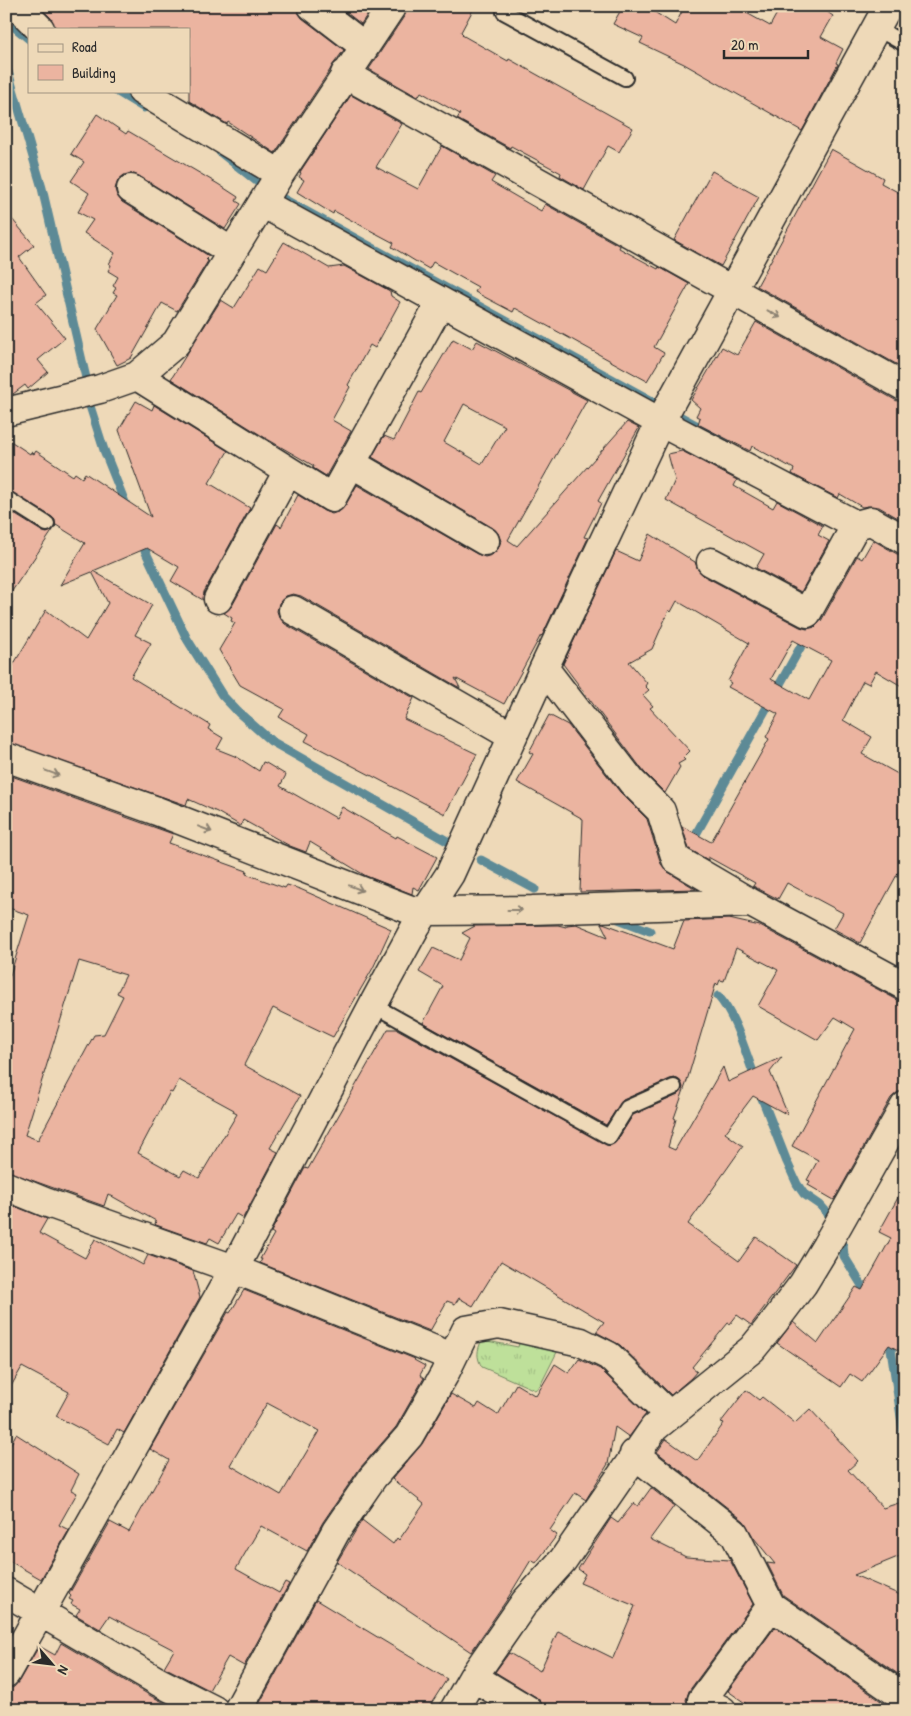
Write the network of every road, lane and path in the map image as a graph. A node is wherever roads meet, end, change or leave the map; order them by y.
1 (17, 6) edge
2 (312, 6) edge
3 (392, 6) edge
4 (507, 6) edge
5 (882, 17) edge
6 (39, 28) edge
7 (905, 44) edge
8 (364, 46) junction
9 (345, 74) junction
10 (625, 78) dead end
11 (144, 92) edge
12 (280, 174) junction
13 (131, 189) dead end
14 (262, 203) junction
15 (232, 252) junction
16 (732, 290) junction
17 (441, 302) junction
18 (137, 376) junction
19 (905, 387) edge
20 (6, 412) edge
21 (660, 422) junction
22 (351, 463) junction
23 (288, 471) junction
24 (6, 498) edge
25 (48, 524) dead end
26 (856, 525) junction
27 (905, 540) edge
28 (485, 542) dead end
29 (711, 562) dead end
30 (218, 599) dead end
31 (293, 610) dead end
32 (544, 668) junction
33 (512, 736) junction
34 (6, 757) edge
35 (751, 902) junction
36 (426, 911) junction
37 (901, 976) edge
38 (373, 1005) junction
39 (674, 1087) dead end
40 (905, 1106) edge
41 (6, 1186) edge
42 (234, 1269) junction
43 (452, 1357) junction
44 (669, 1415) junction
45 (634, 1454) junction
46 (6, 1592) edge
47 (771, 1606) junction
48 (40, 1611) junction
49 (6, 1673) edge
50 (473, 1677) junction
51 (905, 1698) edge
52 (214, 1710) edge
53 (238, 1710) edge
54 (454, 1710) edge
55 (528, 1710) edge
56 (722, 1710) edge

1 - 6 street
2 - 8 street
3 - 8 street
4 - 10 lane
5 - 7 lane
5 - 16 street
8 - 9 street
9 - 12 street
9 - 16 street
11 - 12 street
12 - 14 street
13 - 15 street
14 - 15 street
14 - 17 street
15 - 18 street
16 -> 19 street
16 - 21 street
17 - 21 street
17 - 22 street
18 - 20 street
18 - 23 street
21 - 26 street
21 - 32 street
22 - 23 street
22 - 28 street
23 - 30 street
24 - 25 lane
26 - 27 street
26 - 29 street
31 - 33 street
32 - 33 street
32 - 35 street
33 - 36 street
34 -> 36 street
36 -> 35 street
35 - 37 street
36 - 38 street
38 - 39 lane
38 - 42 street
40 - 44 street
41 - 42 street
42 - 43 street
42 - 48 street
43 - 44 street
43 - 53 street
44 - 45 street
45 - 47 street
45 - 50 street
46 - 48 street
47 - 51 street
47 - 56 street
48 - 49 street
48 - 52 street
50 - 54 street
50 - 55 street

